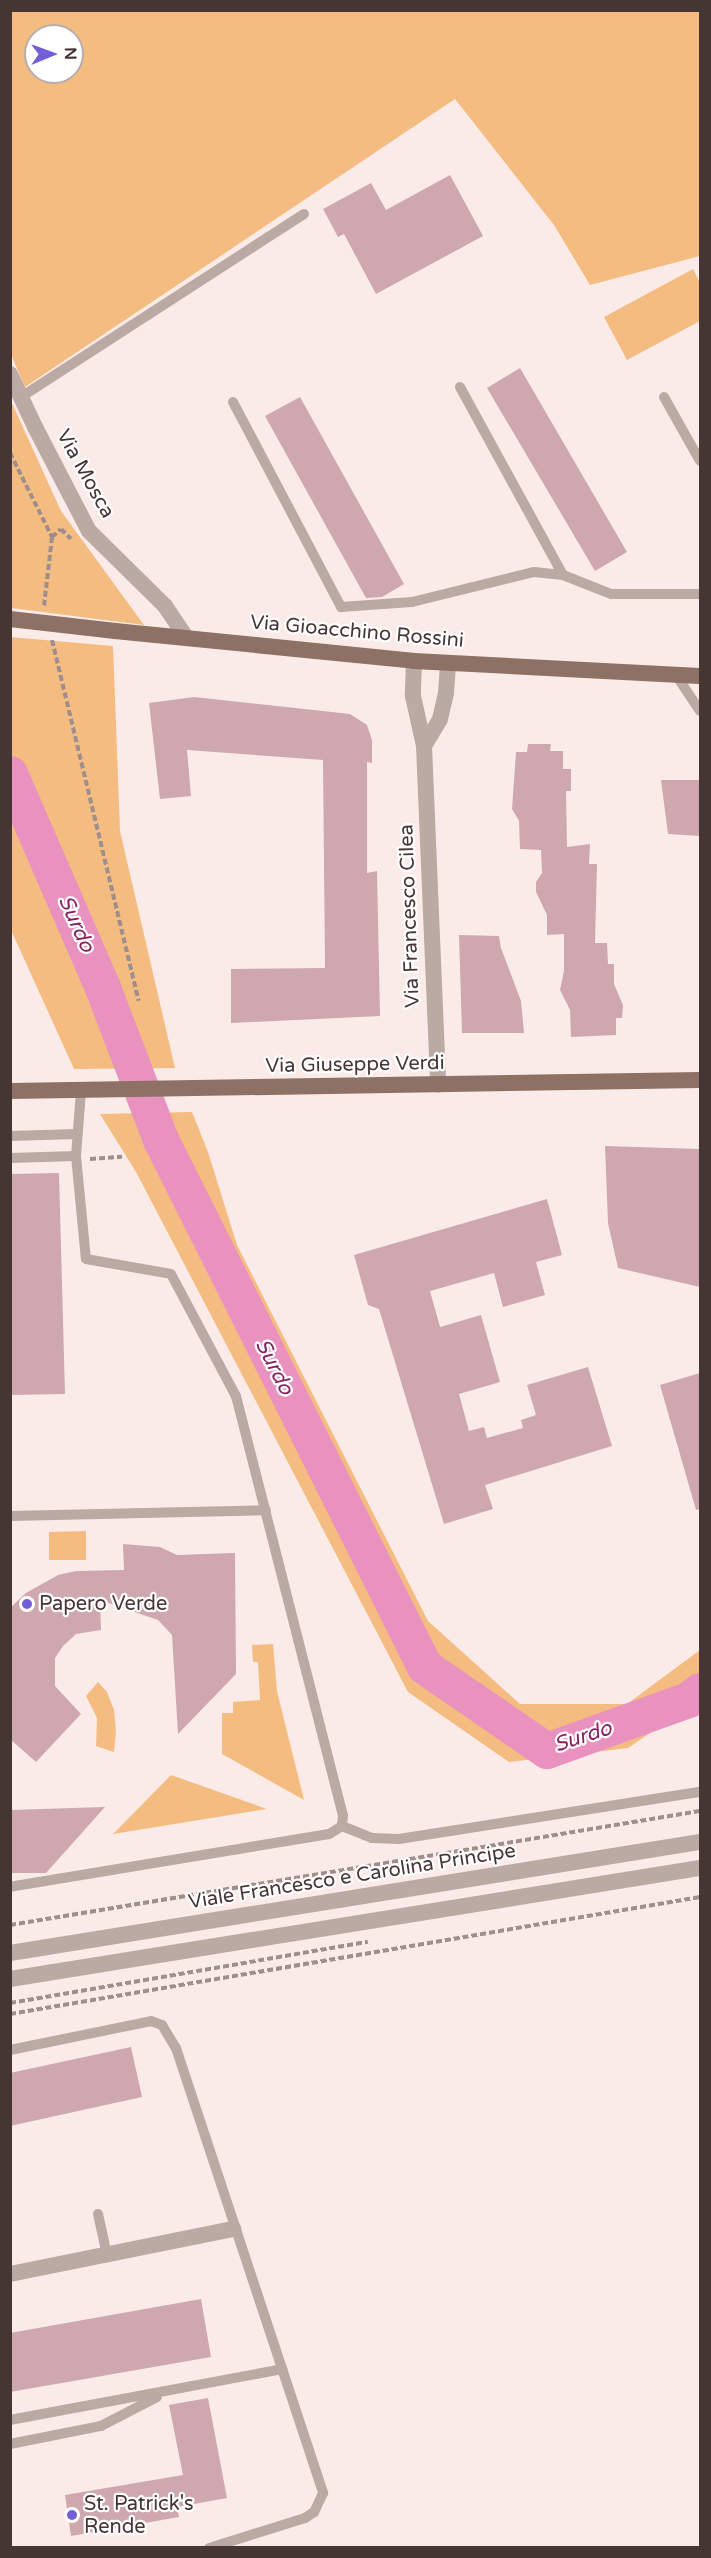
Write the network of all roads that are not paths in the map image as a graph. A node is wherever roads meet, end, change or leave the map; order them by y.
1 (304, 214) dead end
2 (10, 374) edge
3 (460, 387) dead end
4 (21, 397) junction
5 (664, 397) dead end
6 (233, 402) dead end
7 (700, 461) edge
8 (563, 575) junction
9 (700, 594) edge
10 (10, 619) edge
11 (186, 637) junction
12 (414, 661) junction
13 (448, 663) junction
14 (676, 675) junction
15 (700, 676) edge
16 (700, 711) edge
17 (424, 746) junction
18 (700, 1080) edge
19 (438, 1084) junction
20 (10, 1091) edge
21 (81, 1091) junction
22 (76, 1134) junction
23 (10, 1136) edge
24 (10, 1158) edge
25 (76, 1158) junction
26 (266, 1510) junction
27 (10, 1516) edge
28 (700, 1792) edge
29 (342, 1826) junction
30 (700, 1842) edge
31 (700, 1868) edge
32 (10, 1887) edge
33 (10, 1953) edge
34 (10, 1979) edge
35 (10, 2050) edge
36 (98, 2214) dead end
37 (234, 2229) junction
38 (107, 2254) junction
39 (10, 2274) edge
40 (282, 2368) junction
41 (166, 2392) junction
42 (10, 2420) edge
43 (10, 2444) edge
44 (209, 2547) edge

1 - 4 lane
2 - 4 street, Via Mosca
3 - 8 lane
4 - 11 street, Via Mosca
5 - 7 lane
6 - 8 lane
8 - 9 lane
10 - 11 main road, Via Gioacchino Rossini, bridge
11 - 12 main road, Via Gioacchino Rossini
12 - 13 main road, Via Gioacchino Rossini
12 - 17 street, Via Francesco Cilea
13 - 14 main road, Via Gioacchino Rossini
13 - 17 street
14 - 15 main road, Via Gioacchino Rossini
14 - 16 lane
17 - 19 street, Via Francesco Cilea
18 - 19 main road, Via Giuseppe Verdi
19 - 21 main road, Via Giuseppe Verdi
20 - 21 main road, Via Giuseppe Verdi
21 - 22 lane
22 - 23 lane
22 - 25 lane
24 - 25 lane
25 - 26 lane
26 - 27 lane
26 - 29 lane
28 - 29 lane
29 - 32 lane
30 - 33 street, Viale Francesco e Carolina Principe
31 - 34 street
35 - 37 lane
36 - 38 lane
37 - 38 street
37 - 40 lane
38 - 39 street
40 - 41 lane
40 - 44 lane
41 - 42 lane
41 - 43 lane

